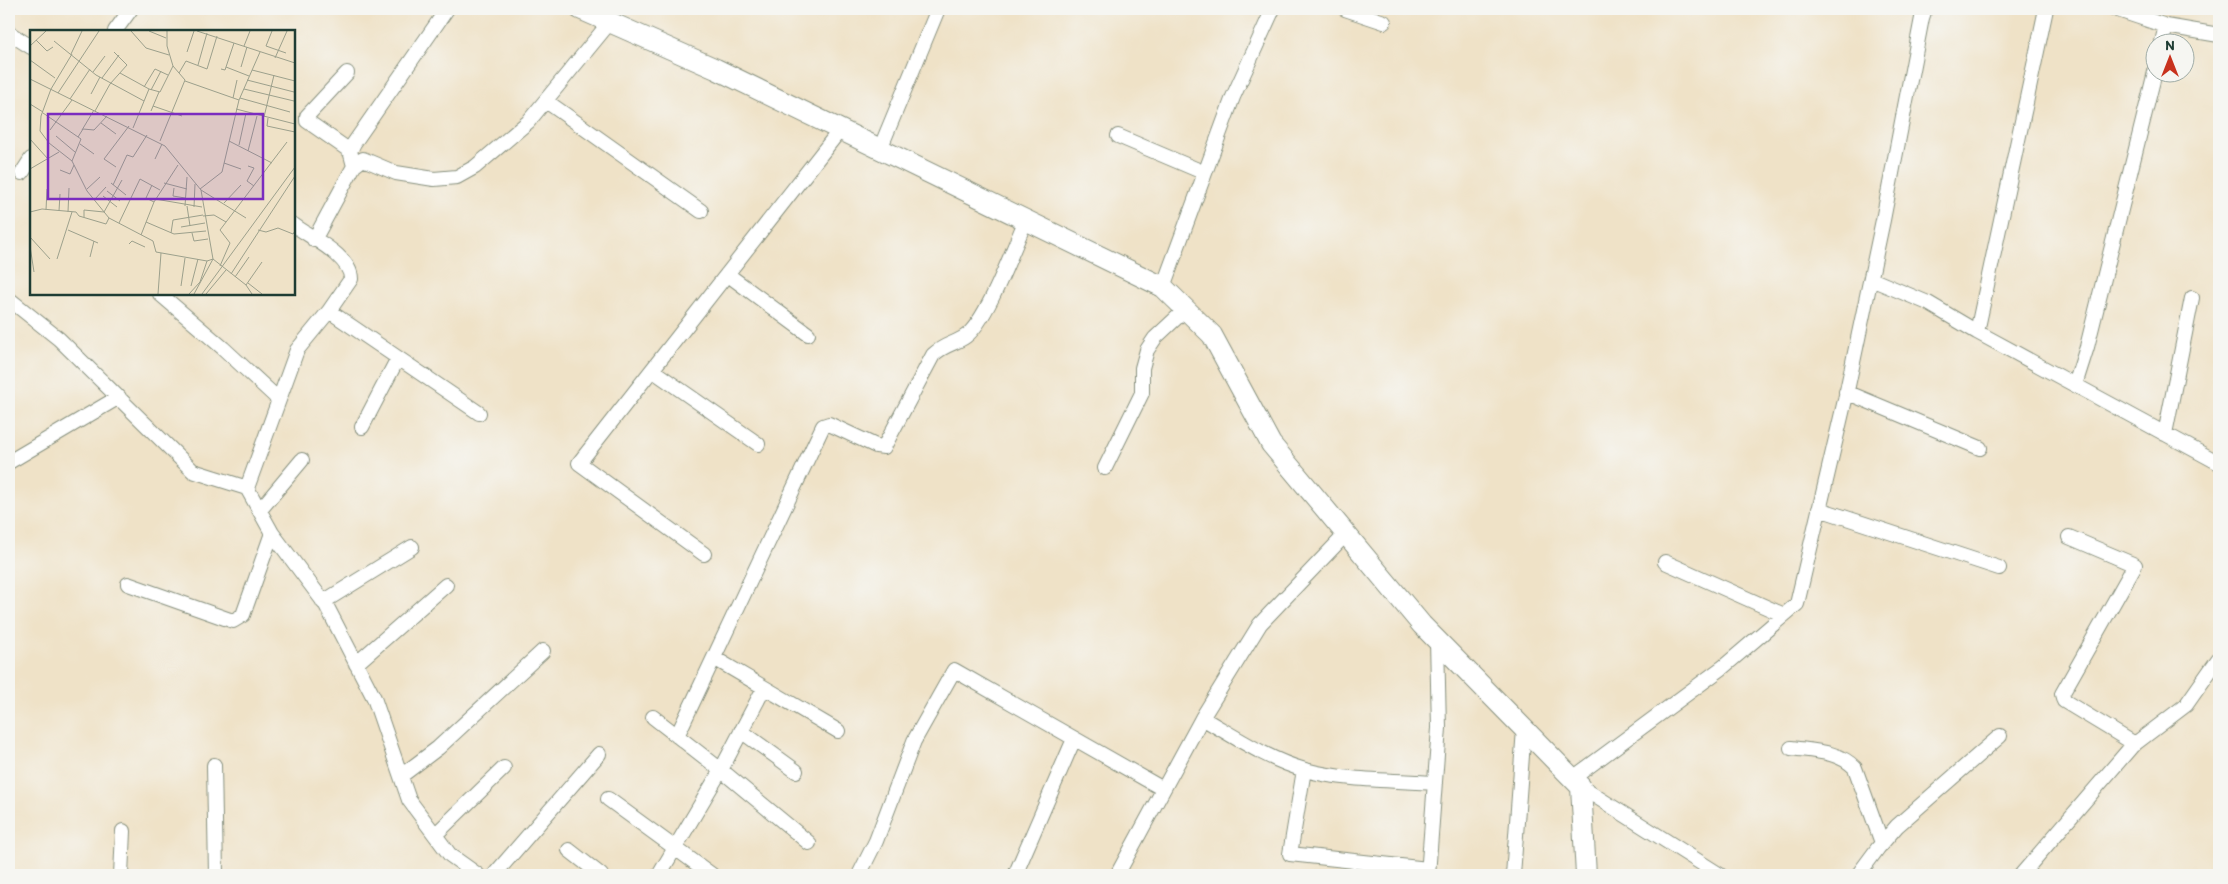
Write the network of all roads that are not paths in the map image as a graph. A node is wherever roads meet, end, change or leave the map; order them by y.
1 (131, 9) edge
2 (447, 9) edge
3 (580, 9) edge
4 (938, 9) edge
5 (1273, 9) edge
6 (1345, 9) edge
7 (1926, 9) edge
8 (2046, 9) edge
9 (2115, 9) edge
10 (610, 22) junction
11 (1384, 22) dead end
12 (2166, 26) junction
13 (115, 30) edge
14 (2164, 32) edge
15 (9, 33) edge
16 (2219, 34) edge
17 (30, 46) edge
18 (347, 73) dead end
19 (2153, 82) edge
20 (546, 101) junction
21 (840, 130) junction
22 (1118, 136) dead end
23 (880, 149) junction
24 (350, 151) junction
25 (30, 161) edge
26 (354, 166) junction
27 (22, 173) dead end
28 (1205, 173) junction
29 (701, 211) dead end
30 (1026, 220) junction
31 (295, 226) edge
32 (314, 240) junction
33 (727, 274) junction
34 (1871, 278) junction
35 (1163, 287) junction
36 (161, 295) edge
37 (2192, 298) dead end
38 (9, 299) edge
39 (1186, 309) junction
40 (329, 311) junction
41 (1977, 332) junction
42 (808, 334) dead end
43 (398, 358) junction
44 (652, 370) junction
45 (2075, 385) junction
46 (1846, 392) junction
47 (119, 397) junction
48 (278, 399) junction
49 (479, 412) dead end
50 (362, 427) dead end
51 (2165, 434) junction
52 (758, 444) dead end
53 (1980, 448) dead end
54 (302, 460) dead end
55 (9, 462) edge
56 (2219, 463) edge
57 (1105, 468) dead end
58 (247, 488) junction
59 (1819, 508) junction
60 (260, 510) junction
61 (272, 534) junction
62 (1346, 534) junction
63 (2069, 537) dead end
64 (412, 547) dead end
65 (704, 554) dead end
66 (1665, 562) dead end
67 (1999, 568) dead end
68 (128, 584) dead end
69 (446, 584) dead end
70 (323, 602) junction
71 (1784, 615) junction
72 (1437, 640) junction
73 (543, 651) dead end
74 (714, 658) junction
75 (2219, 658) edge
76 (356, 664) junction
77 (764, 688) junction
78 (652, 717) dead end
79 (1202, 718) junction
80 (1524, 729) junction
81 (741, 731) junction
82 (838, 731) dead end
83 (677, 736) junction
84 (2000, 736) dead end
85 (1074, 739) junction
86 (2135, 744) junction
87 (1791, 748) dead end
88 (598, 754) dead end
89 (214, 765) dead end
90 (504, 768) dead end
91 (721, 770) junction
92 (1304, 770) junction
93 (796, 771) dead end
94 (401, 776) junction
95 (1577, 782) junction
96 (1435, 783) junction
97 (1163, 789) junction
98 (608, 799) dead end
99 (123, 831) dead end
100 (435, 835) junction
101 (809, 843) dead end
102 (1882, 843) junction
103 (673, 849) junction
104 (569, 850) dead end
105 (1428, 872) edge
106 (121, 875) edge
107 (216, 875) edge
108 (478, 875) edge
109 (494, 875) edge
110 (601, 875) edge
111 (659, 875) edge
112 (712, 875) edge
113 (860, 875) edge
114 (1015, 875) edge
115 (1117, 875) edge
116 (1513, 875) edge
117 (1586, 875) edge
118 (1720, 875) edge
119 (1858, 875) edge
120 (2021, 875) edge

1 - 13 street
2 - 24 street
3 - 10 street
4 - 23 street
5 - 28 street
6 - 11 street
7 - 34 street
8 - 41 street
9 - 12 street
10 - 20 street
10 - 21 street
12 - 14 street
12 - 16 street
15 - 17 street
18 - 24 street
19 - 45 street
20 - 26 street
20 - 29 street
21 - 23 street
21 - 33 street
22 - 28 street
23 - 30 street
24 - 26 street
25 - 27 street
26 - 32 street
28 - 35 street
30 - 35 street
30 - 74 street
31 - 32 street
32 - 40 street
33 - 42 street
33 - 44 street
34 - 41 street
34 - 46 street
35 - 39 street
36 - 48 street
37 - 51 street
38 - 47 street
39 - 57 street
39 - 62 street
40 - 43 street
40 - 48 street
41 - 45 street
43 - 49 street
43 - 50 street
44 - 52 street
44 - 65 street
45 - 51 street
46 - 53 street
46 - 59 street
47 - 55 street
47 - 58 street
48 - 58 street
51 - 56 street
54 - 60 street
58 - 60 street
59 - 67 street
59 - 71 street
60 - 61 street
61 - 68 street
61 - 70 street
62 - 72 street
62 - 79 street
63 - 86 street
64 - 70 street
66 - 71 street
69 - 76 street
70 - 76 street
71 - 95 street
72 - 80 street
72 - 96 street
73 - 94 street
74 - 77 street
74 - 83 street
75 - 86 street
76 - 94 street
77 - 81 street
77 - 82 street
78 - 83 street
79 - 92 street
79 - 97 street
80 - 95 street
80 - 116 street
81 - 91 street
81 - 93 street
83 - 91 street
84 - 102 street
85 - 97 street
85 - 113 street
85 - 114 street
86 - 120 street
87 - 102 street
88 - 109 street
89 - 107 street
90 - 100 street
91 - 101 street
91 - 103 street
92 - 96 street
92 - 105 street
94 - 100 street
95 - 117 street
95 - 118 street
96 - 105 street
97 - 115 street
98 - 103 street
99 - 106 street
100 - 108 street
102 - 119 street
103 - 111 street
103 - 112 street
104 - 110 street

